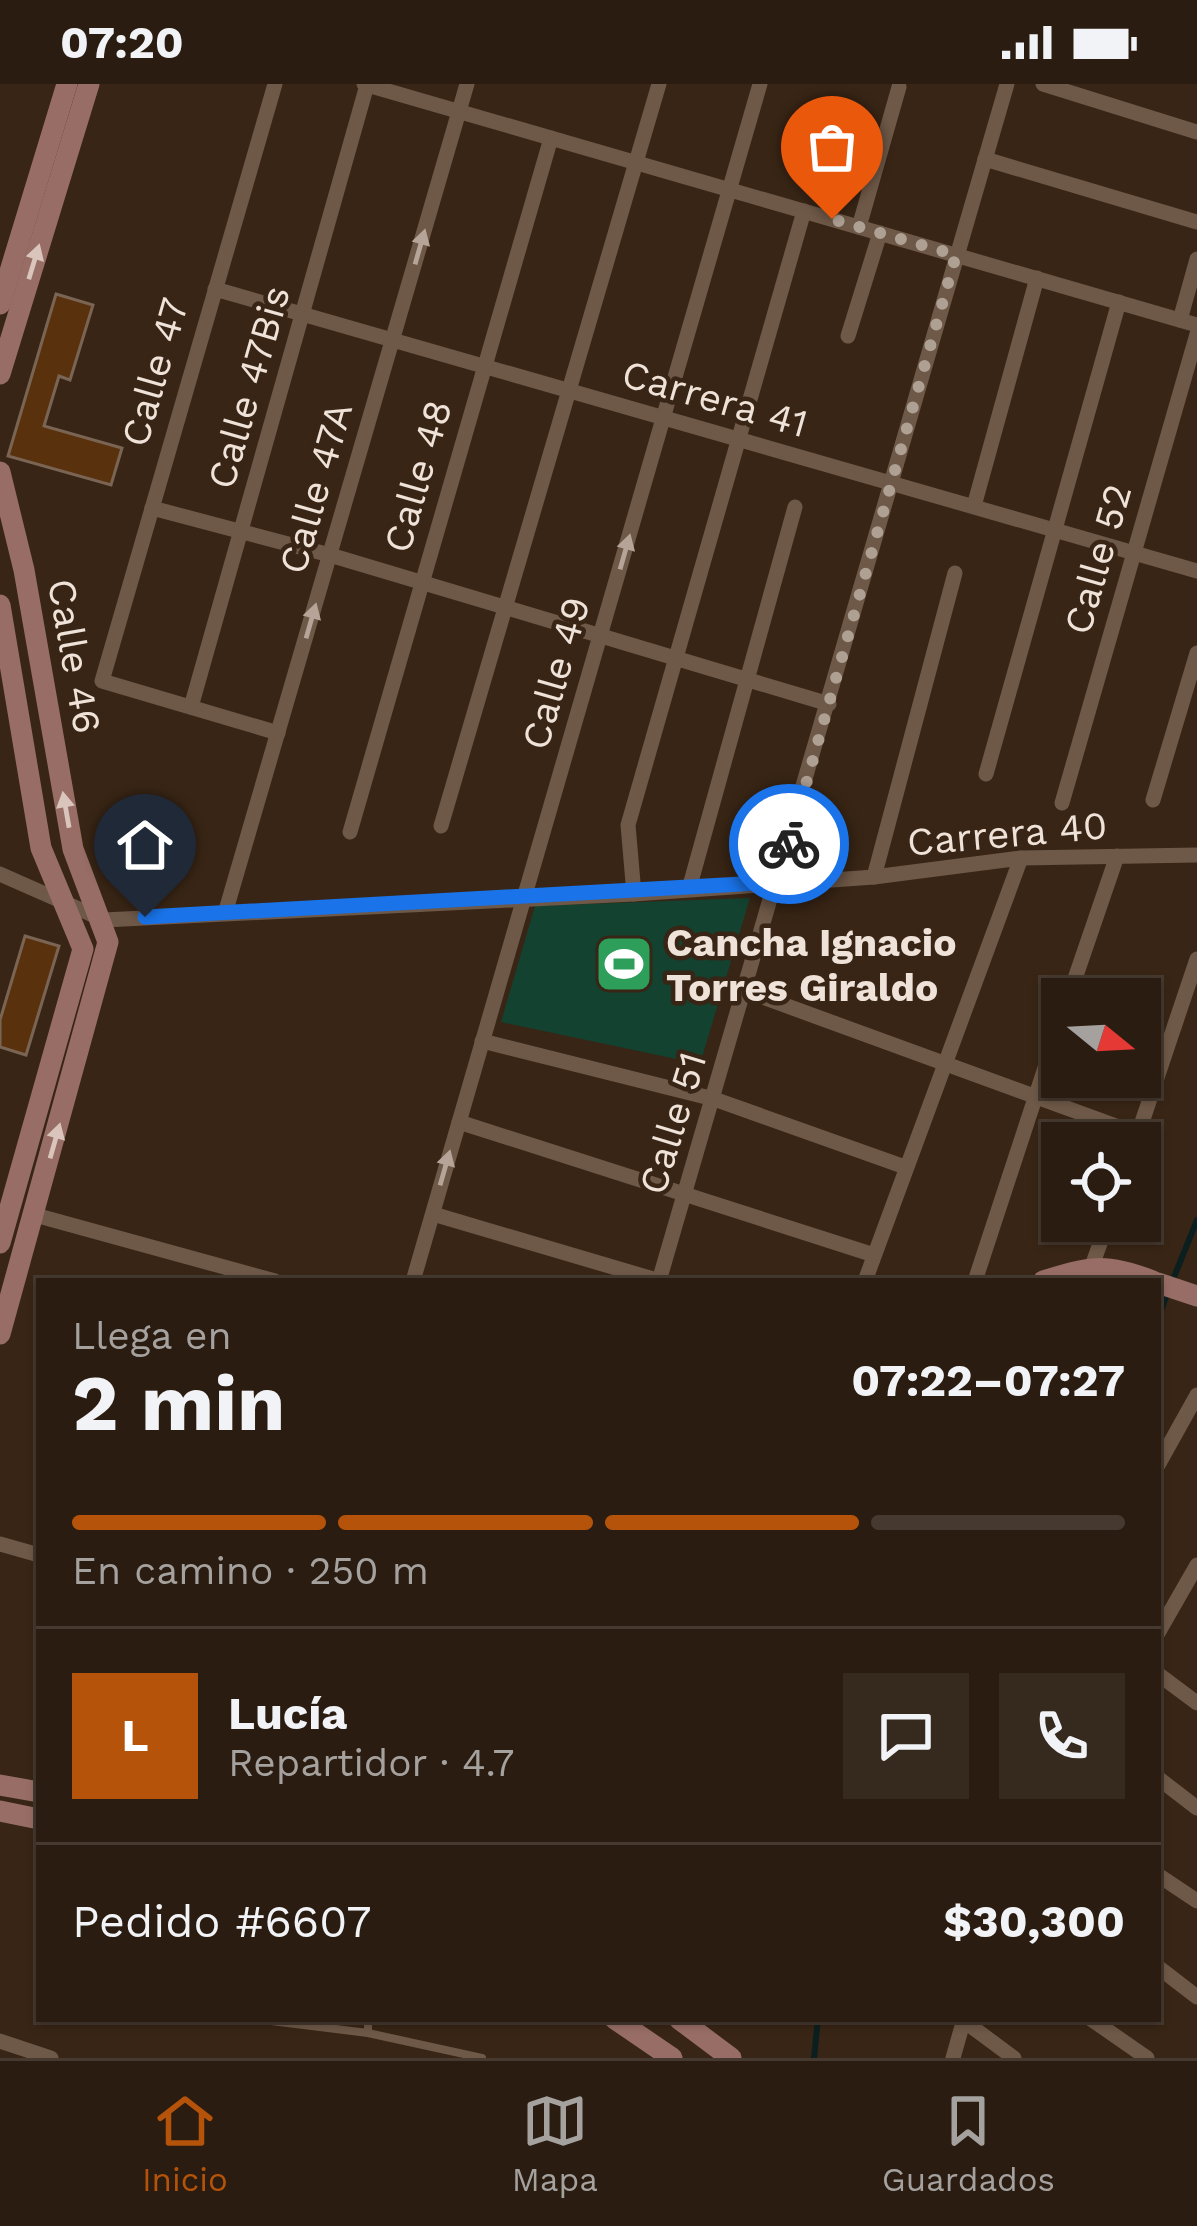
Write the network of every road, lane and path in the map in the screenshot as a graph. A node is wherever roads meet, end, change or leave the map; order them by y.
1 (67, 84) edge
2 (89, 84) edge
3 (275, 84) edge
4 (467, 84) edge
5 (659, 84) edge
6 (760, 84) edge
7 (1007, 84) edge
8 (1043, 84) edge
9 (366, 85) edge
10 (899, 87) dead end
11 (459, 112) junction
12 (1197, 132) edge
13 (551, 138) junction
14 (985, 159) junction
15 (638, 163) junction
16 (730, 190) junction
17 (804, 211) junction
18 (1197, 222) edge
19 (859, 227) junction
20 (880, 233) junction
21 (956, 255) junction
22 (1197, 259) edge
23 (1036, 278) junction
24 (215, 290) junction
25 (1119, 302) junction
26 (0, 304) edge
27 (303, 315) junction
28 (1188, 322) edge
29 (1197, 334) edge
30 (848, 336) dead end
31 (392, 342) junction
32 (483, 367) junction
33 (0, 374) edge
34 (572, 392) junction
35 (664, 417) junction
36 (739, 439) junction
37 (0, 472) edge
38 (892, 483) junction
39 (974, 506) junction
40 (795, 507) dead end
41 (152, 508) junction
42 (1058, 530) junction
43 (241, 532) junction
44 (1132, 552) junction
45 (330, 555) junction
46 (1197, 571) edge
47 (955, 573) dead end
48 (421, 582) junction
49 (0, 605) edge
50 (506, 608) junction
51 (600, 634) junction
52 (1197, 653) edge
53 (676, 657) junction
54 (747, 679) junction
55 (829, 704) junction
56 (191, 707) junction
57 (278, 733) junction
58 (986, 774) dead end
59 (1153, 800) dead end
60 (1062, 803) dead end
61 (441, 826) dead end
62 (350, 832) dead end
63 (1197, 854) edge
64 (1118, 856) junction
65 (1021, 858) junction
66 (0, 874) edge
67 (874, 877) junction
68 (778, 882) junction
69 (689, 890) junction
70 (634, 894) junction
71 (525, 896) junction
72 (69, 907) junction
73 (226, 910) junction
74 (104, 920) junction
75 (1197, 959) edge
76 (1075, 978) edge
77 (746, 991) junction
78 (482, 1041) junction
79 (943, 1061) junction
80 (1041, 1077) edge
81 (1035, 1094) junction
82 (714, 1099) junction
83 (459, 1122) junction
84 (1099, 1122) edge
85 (1141, 1122) edge
86 (905, 1167) junction
87 (686, 1191) junction
88 (433, 1214) junction
89 (35, 1215) junction
90 (1101, 1242) edge
91 (0, 1243) edge
92 (874, 1255) junction
93 (1093, 1266) junction
94 (264, 1278) edge
95 (414, 1278) edge
96 (649, 1278) edge
97 (660, 1278) edge
98 (866, 1278) edge
99 (976, 1278) edge
100 (1053, 1278) edge
101 (1145, 1278) edge
102 (1161, 1284) edge
103 (1197, 1296) edge
104 (0, 1334) edge
105 (1197, 1395) edge
106 (1161, 1461) edge
107 (0, 1544) edge
108 (36, 1554) edge
109 (1197, 1565) edge
110 (1161, 1628) edge
111 (1161, 1676) edge
112 (1197, 1702) edge
113 (1161, 1780) edge
114 (0, 1784) edge
115 (36, 1791) edge
116 (1197, 1808) edge
117 (0, 1811) edge
118 (36, 1818) edge
119 (1161, 1877) edge
120 (1197, 1901) edge
121 (1161, 1969) edge
122 (1197, 1997) edge
123 (279, 2022) edge
124 (368, 2022) edge
125 (620, 2022) edge
126 (684, 2022) edge
127 (963, 2022) edge
128 (967, 2022) edge
129 (1095, 2022) edge
130 (368, 2033) junction
131 (10, 2049) edge
132 (51, 2058) edge
133 (482, 2058) edge
134 (672, 2058) edge
135 (731, 2058) edge
136 (953, 2058) edge
137 (1014, 2058) edge
138 (1147, 2058) edge

1 - 26 main road
33 -> 2 main road
3 - 24 street, Calle 47
4 - 11 street, Calle 47A
5 - 15 street
6 - 16 street, Calle 49
7 - 14 street, Calle 51
8 - 12 street
9 - 11 street
9 - 27 street, Calle 47Bis
10 - 19 street
11 - 13 street
31 -> 11 street, Calle 47A
13 - 15 street
13 - 32 street, Calle 48
14 - 18 street
14 - 21 street, Calle 51
15 - 16 street
15 - 34 street
16 - 17 street
16 - 35 street, Calle 49
17 - 19 street
17 - 36 street
19 - 20 street
20 - 21 street
20 - 30 street
21 - 23 street
21 - 38 street, Calle 51
22 - 28 street
23 - 25 street
23 - 39 street
24 - 27 street, Carrera 41
24 - 41 street, Calle 47
25 - 28 street
25 - 42 street
27 - 31 street, Carrera 41
27 - 43 street, Calle 47Bis
29 - 44 street, Calle 52
31 - 32 street, Carrera 41
31 - 45 street, Calle 47A
32 - 34 street, Carrera 41
32 - 48 street, Calle 48
34 - 35 street, Carrera 41
34 - 50 street
35 - 36 street, Carrera 41
51 -> 35 street, Calle 49
36 - 38 street, Carrera 41
36 - 53 street
74 -> 37 main road, Calle 46
38 - 39 street, Carrera 41
38 - 55 street, Calle 51
39 - 42 street, Carrera 41
40 - 54 street
41 - 43 street
41 - 56 street, Calle 47
42 - 44 street, Carrera 41
42 - 58 street
43 - 45 street
43 - 56 street, Calle 47Bis
44 - 46 street, Carrera 41
44 - 60 street, Calle 52
45 - 48 street
57 -> 45 street, Calle 47A
47 - 67 street
48 - 50 street
48 - 62 street, Calle 48
49 - 72 main road, Calle 46
50 - 51 street
50 - 61 street
51 - 53 street
51 - 71 street, Calle 49
52 - 59 street
53 - 54 street
53 - 70 street
54 - 55 street
54 - 69 street
55 - 68 street, Calle 51
56 - 57 street
57 - 73 street, Calle 47A
63 - 64 street, Carrera 40
64 - 65 street, Carrera 40
64 - 76 street
65 - 67 street, Carrera 40
65 - 79 street
66 - 72 street
67 - 68 street, Carrera 40
68 - 69 street, Carrera 40
68 - 77 street, Calle 51
69 - 70 street, Carrera 40
70 - 71 street, Carrera 40
71 - 73 street, Carrera 40
71 - 78 street, Calle 49
72 - 74 street
72 - 91 main road
73 - 74 street, Carrera 40
89 -> 74 main road
75 - 85 street
77 - 79 street
77 - 82 street, Calle 51
78 - 82 street
78 - 83 street, Calle 49
79 - 81 street
79 - 86 street
80 - 81 street
81 - 84 street
81 - 99 street
82 - 86 street
82 - 87 street, Calle 51
83 - 87 street
88 -> 83 street, Calle 49
86 - 92 street
87 - 92 street
87 - 97 street, Calle 51
88 - 95 street, Calle 49
88 - 96 street
89 - 94 street
89 - 104 main road
90 - 93 street
92 - 98 street
93 - 100 main road
93 - 101 main road
102 - 103 main road
105 - 106 street
107 - 108 street
109 - 110 street
111 - 112 street
113 - 116 street
114 - 115 main road
117 - 118 main road
119 - 120 street
121 - 122 street
123 - 130 lane
124 - 130 lane
125 - 134 main road
126 - 135 main road
127 - 136 street
128 - 137 street
129 - 138 street
130 - 133 lane
131 - 132 street

